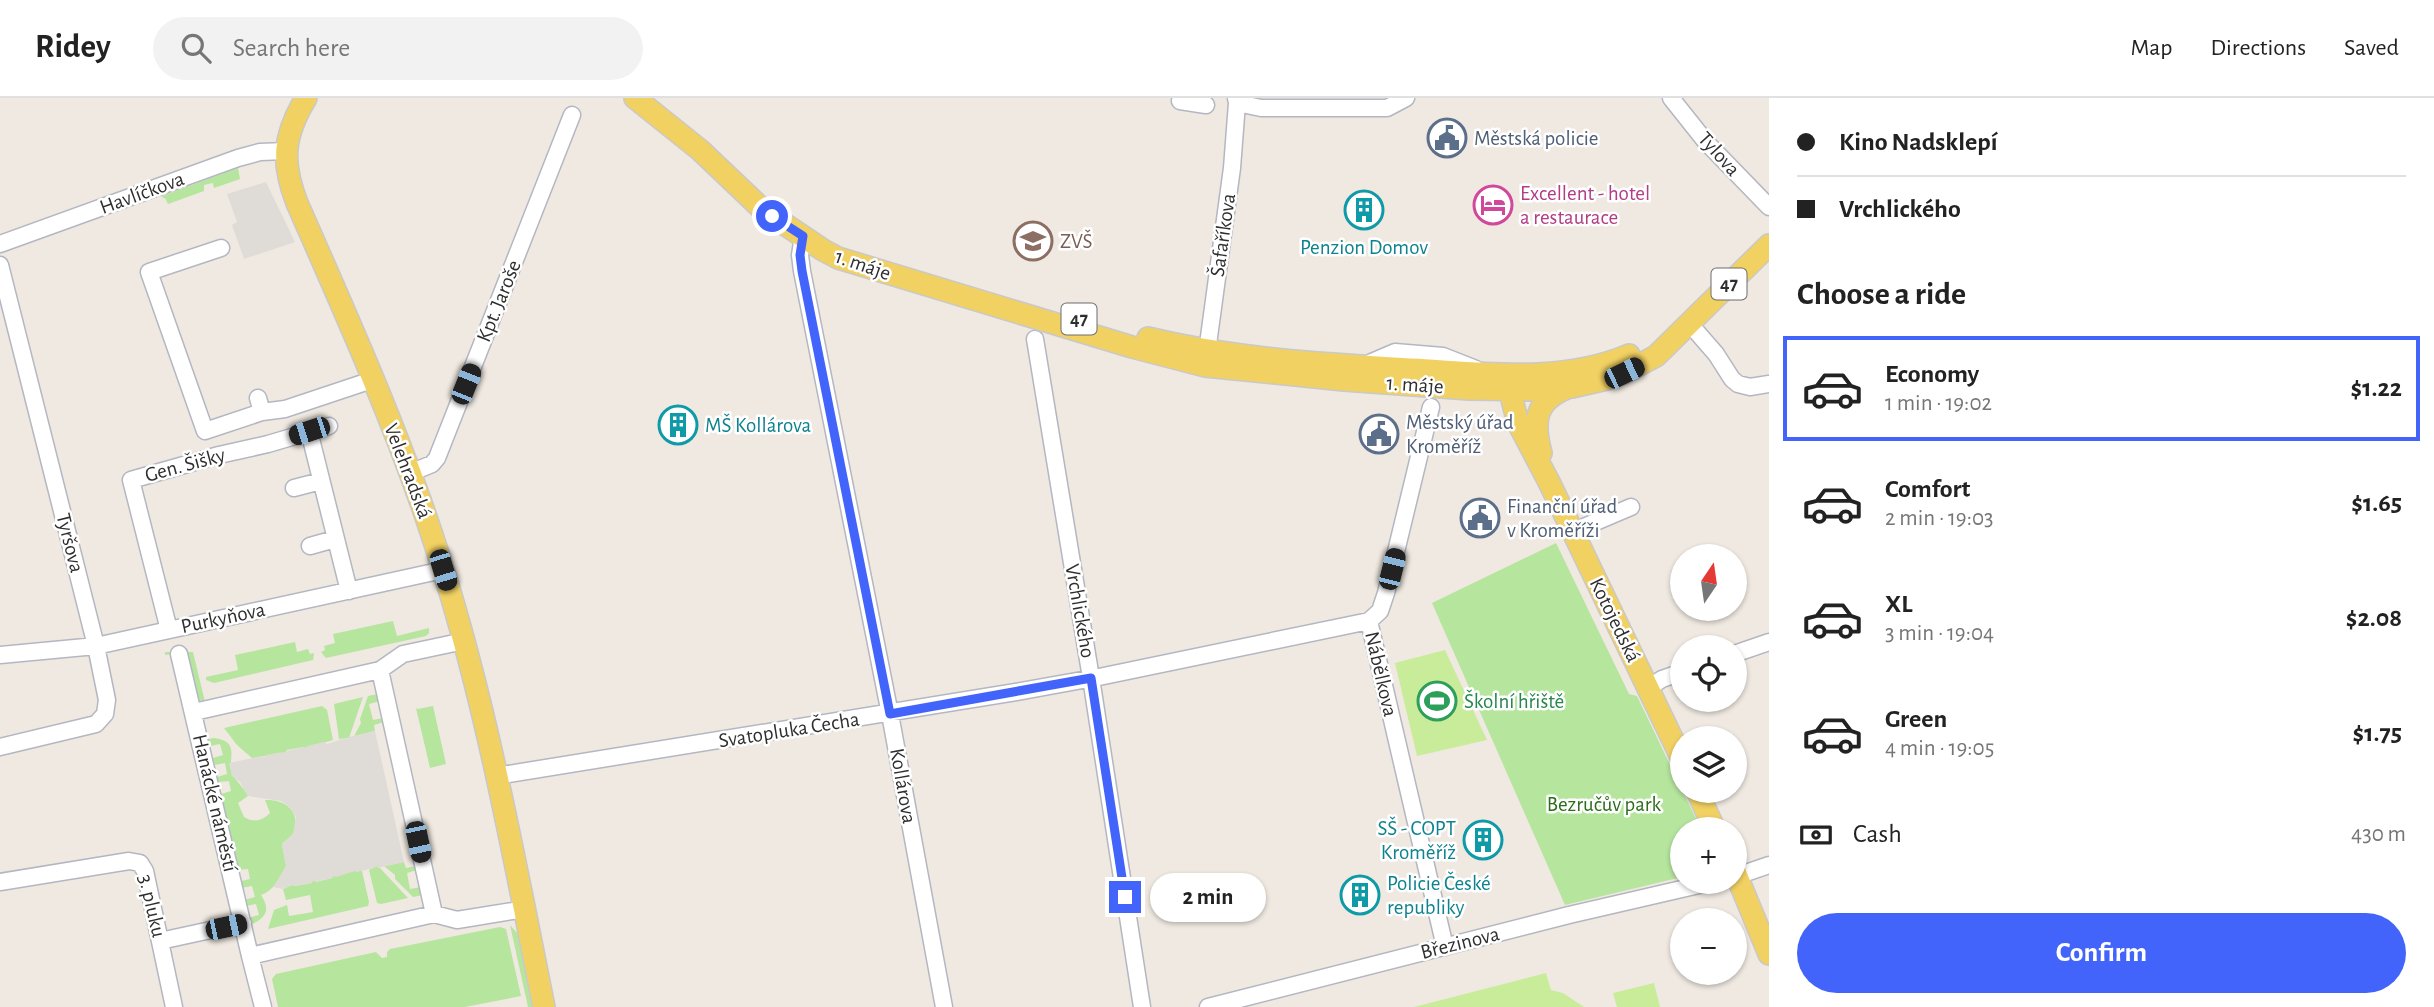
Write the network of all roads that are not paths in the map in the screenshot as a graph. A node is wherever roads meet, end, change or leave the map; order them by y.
1 (306, 98) edge
2 (635, 98) edge
3 (1406, 98) edge
4 (1671, 98) edge
5 (1175, 99) edge
6 (1236, 101) edge
7 (1206, 105) dead end
8 (572, 115) dead end
9 (286, 150) junction
10 (1769, 207) edge
11 (803, 236) junction
12 (0, 244) edge
13 (1769, 245) edge
14 (221, 248) dead end
15 (0, 265) edge
16 (1689, 323) junction
17 (1035, 339) dead end
18 (1206, 358) junction
19 (1501, 379) junction
20 (372, 380) junction
21 (1769, 384) edge
22 (1572, 387) junction
23 (1431, 407) dead end
24 (329, 426) dead end
25 (309, 431) junction
26 (410, 473) junction
27 (321, 481) junction
28 (1549, 482) junction
29 (295, 488) dead end
30 (1631, 507) dead end
31 (1572, 532) junction
32 (335, 539) junction
33 (310, 545) dead end
34 (443, 570) junction
35 (349, 591) junction
36 (1369, 621) junction
37 (169, 630) junction
38 (464, 641) junction
39 (1769, 642) edge
40 (96, 646) junction
41 (1747, 650) edge
42 (0, 654) edge
43 (179, 654) dead end
44 (380, 670) junction
45 (1670, 676) edge
46 (1091, 678) junction
47 (1648, 688) junction
48 (194, 712) junction
49 (890, 714) junction
50 (1670, 734) edge
51 (0, 747) edge
52 (496, 776) junction
53 (1769, 865) edge
54 (1747, 871) edge
55 (0, 882) edge
56 (1670, 892) edge
57 (1744, 894) edge
58 (525, 909) junction
59 (434, 914) junction
60 (243, 923) junction
61 (160, 942) junction
62 (1445, 947) junction
63 (1769, 954) edge
64 (250, 956) junction
65 (174, 1007) edge
66 (263, 1007) edge
67 (544, 1007) edge
68 (944, 1007) edge
69 (1142, 1007) edge
70 (1208, 1007) edge

1 - 9 main road
2 - 11 main road, 47
3 - 6 street
4 - 10 street, Tylova
5 - 7 street
6 - 18 street, Šafaříkova
8 - 26 street, Kpt. Jaroše
9 - 12 street, Havlíčkova
9 - 20 main road, Velehradská
11 - 18 main road, 1. máje / 47
11 - 49 street, Kollárova
13 - 16 main road, 47
14 - 20 street
15 - 40 street, Tyršova
16 - 19 main road, 47
16 - 21 street
16 - 22 main road, 47
17 - 46 street, Vrchlického
18 - 19 main road, 1. máje / 47
18 - 19 main road, 1. máje / 47
19 - 22 main road, 47
19 - 28 main road
20 - 26 main road, Velehradská
22 - 28 main road
23 - 36 street, Nábělkova
24 - 25 street, Gen. Šišky
25 - 27 street
25 - 37 street, Gen. Šišky
26 - 34 main road, Velehradská
27 - 29 street
27 - 32 street
28 - 31 main road, Kotojedská
30 - 31 street
31 - 47 main road, Kotojedská
32 - 33 street
32 - 35 street
34 - 35 street, Purkyňova
34 - 38 main road, Velehradská
35 - 37 street, Purkyňova
36 - 46 street, Svatopluka Čecha
36 - 62 street, Nábělkova
37 - 40 street, Purkyňova
38 - 44 street, Hanácké náměstí
38 - 52 main road, Velehradská
39 - 41 street
40 - 42 street, Purkyňova
40 - 51 street, Tyršova
43 - 48 street
44 - 48 street, Hanácké náměstí
44 - 59 street
45 - 47 street
46 - 49 street, Svatopluka Čecha
46 - 69 street, Vrchlického
47 - 50 main road, Kotojedská
48 - 60 street, Hanácké náměstí
49 - 52 street, Svatopluka Čecha
49 - 68 street, Kollárova
52 - 58 main road, Velehradská
53 - 54 street
55 - 61 street, 3. pluku
56 - 62 street, Březinova
57 - 63 main road
58 - 59 street
58 - 67 main road, Velehradská
59 - 64 street
60 - 61 street
60 - 64 street, Hanácké náměstí
61 - 65 street, 3. pluku
62 - 70 street, Březinova
64 - 66 street, Hanácké náměstí

